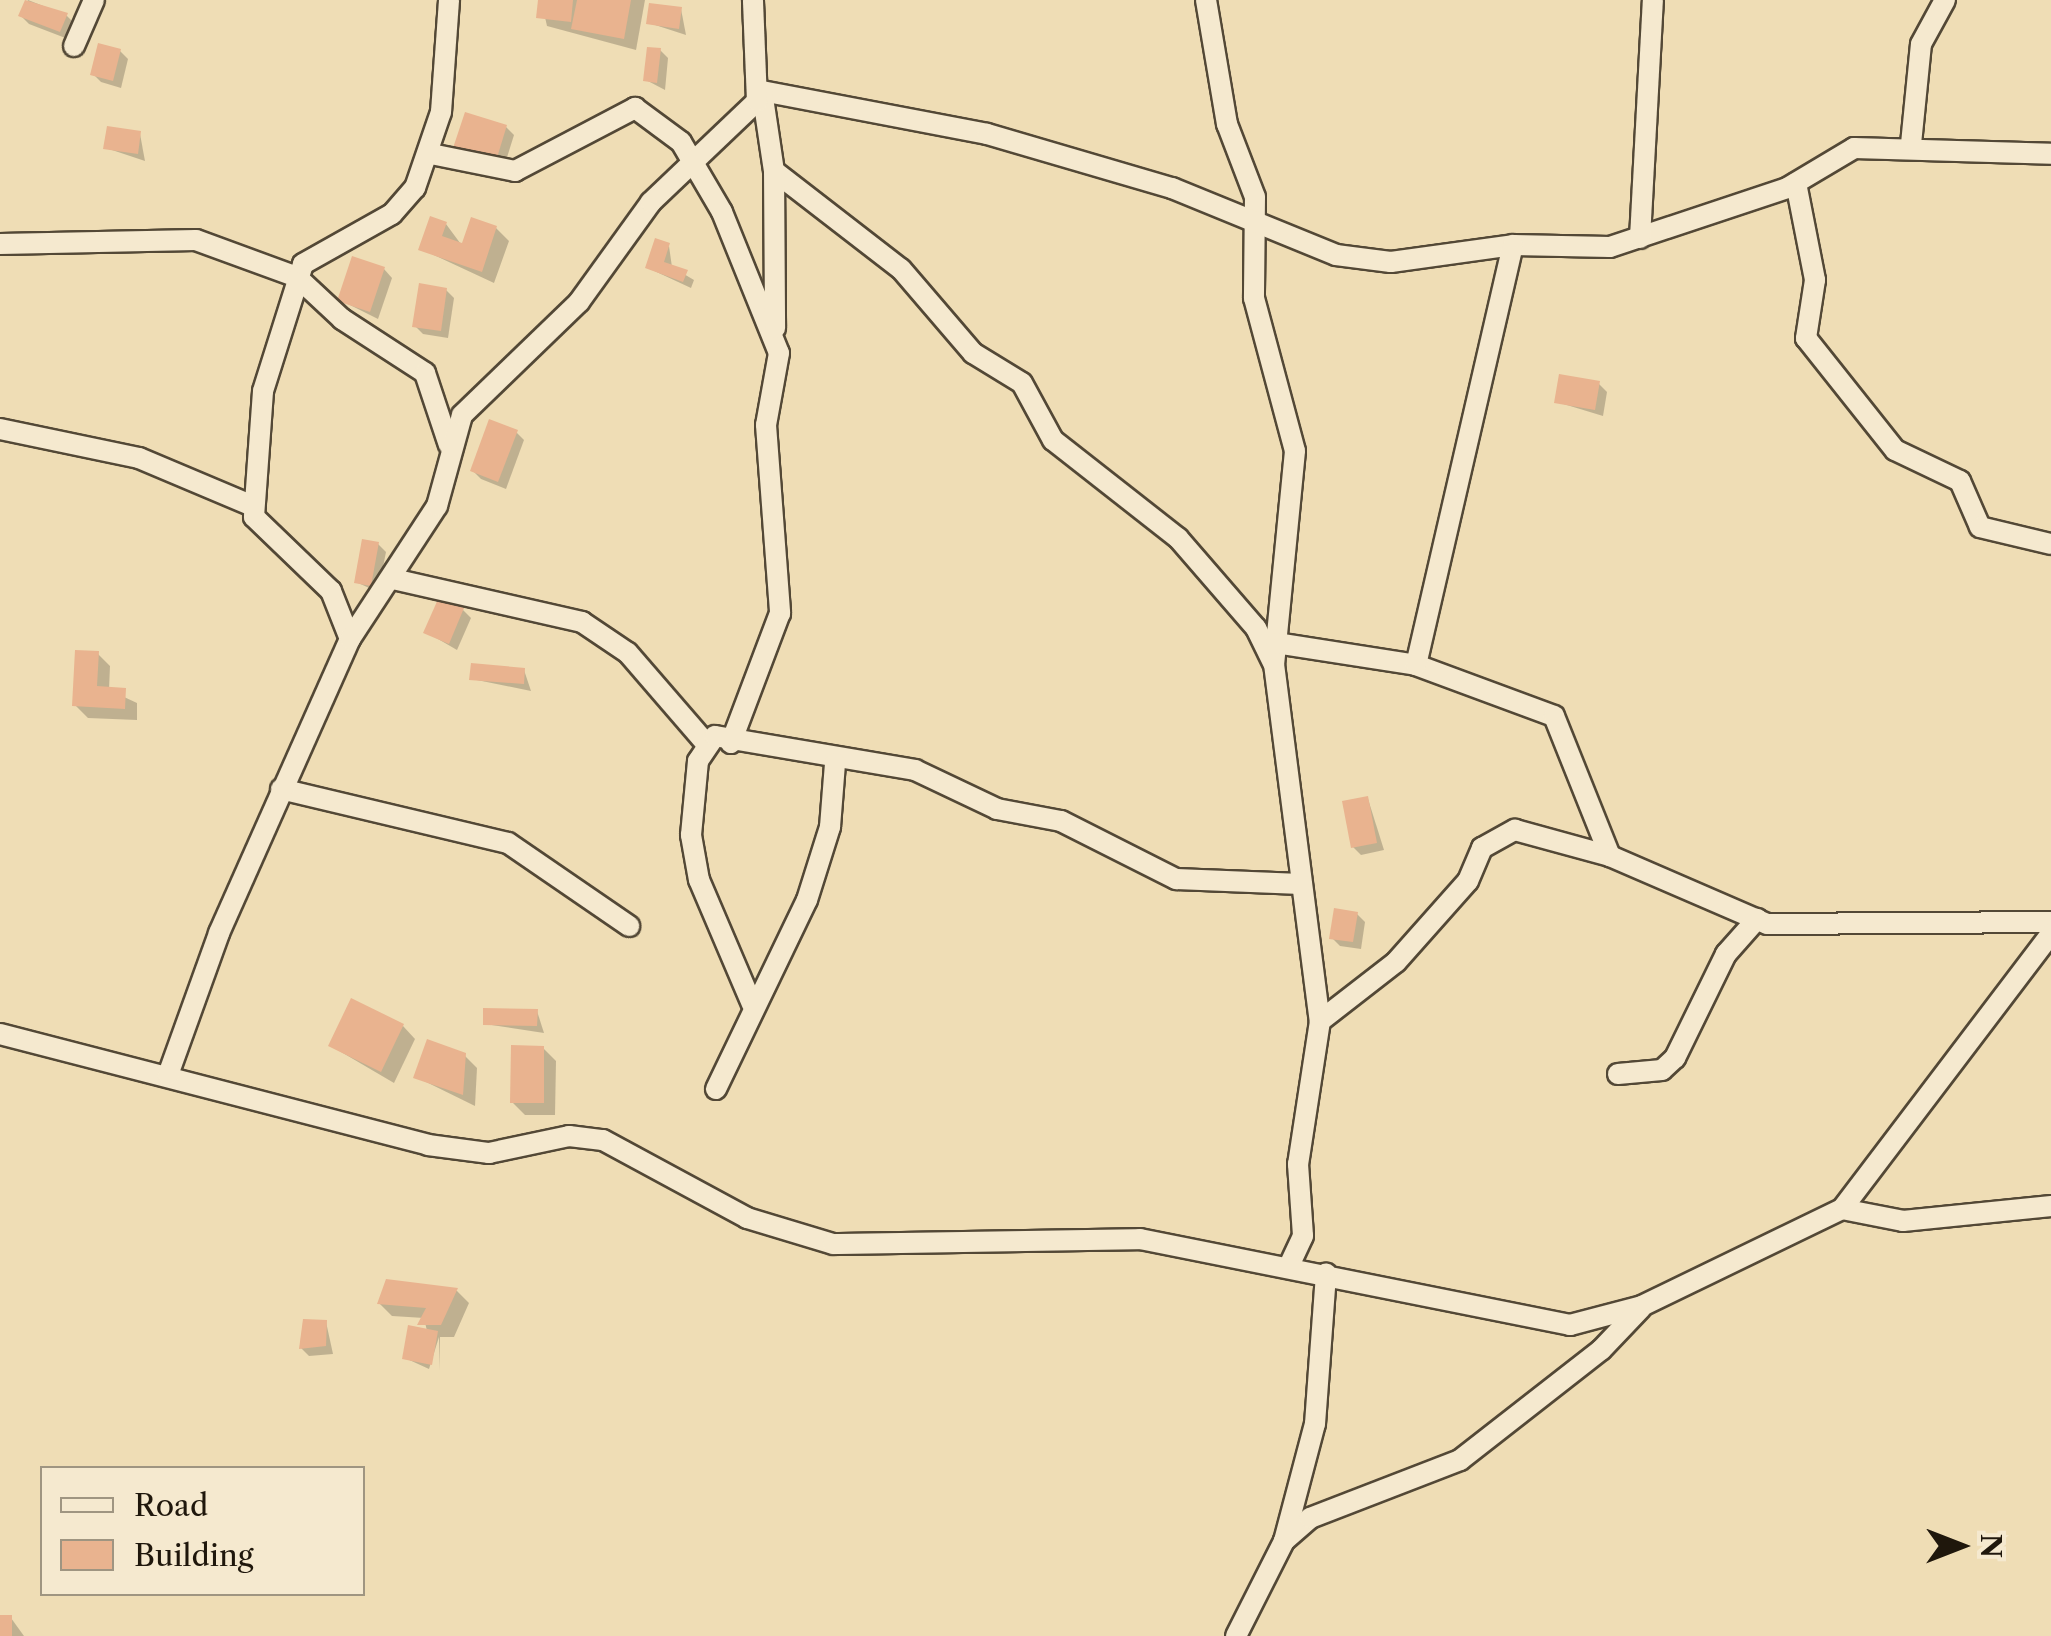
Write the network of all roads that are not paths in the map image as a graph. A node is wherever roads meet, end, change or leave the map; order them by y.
1 (94, 0) edge
2 (449, 0) edge
3 (753, 0) edge
4 (1206, 0) edge
5 (1653, 0) edge
6 (1945, 0) edge
7 (74, 46) dead end
8 (762, 91) junction
9 (1911, 144) junction
10 (430, 154) junction
11 (2051, 154) edge
12 (692, 164) junction
13 (774, 171) junction
14 (1796, 183) junction
15 (1253, 222) junction
16 (1640, 238) junction
17 (0, 244) edge
18 (1513, 245) junction
19 (297, 276) junction
20 (775, 328) junction
21 (0, 429) edge
22 (449, 445) junction
23 (250, 505) junction
24 (2051, 544) edge
25 (394, 579) junction
26 (350, 639) junction
27 (1275, 654) junction
28 (1416, 665) junction
29 (704, 741) junction
30 (731, 742) junction
31 (835, 763) junction
32 (281, 789) junction
33 (1610, 856) junction
34 (1301, 884) junction
35 (1757, 920) junction
36 (2051, 922) edge
37 (629, 926) dead end
38 (2051, 934) edge
39 (752, 1004) junction
40 (1320, 1021) junction
41 (0, 1034) edge
42 (1618, 1074) dead end
43 (168, 1076) junction
44 (716, 1089) dead end
45 (2051, 1206) edge
46 (1842, 1208) junction
47 (1290, 1264) junction
48 (1326, 1272) junction
49 (1642, 1306) junction
50 (1284, 1541) junction
51 (1236, 1636) edge

1 - 7 street
2 - 10 street
3 - 8 street
4 - 15 street
5 - 16 street
6 - 9 street
8 - 12 street
8 - 13 street
8 - 15 street
9 - 11 street
9 - 14 street
10 - 12 street
10 - 19 street
12 - 20 street
12 - 22 street
13 - 20 street
13 - 27 street
14 - 16 street
14 - 24 street
15 - 18 street
15 - 27 street
16 - 18 street
17 - 19 street
18 - 28 street
19 - 22 street
19 - 23 street
20 - 30 street
21 - 23 street
22 - 25 street
23 - 26 street
25 - 26 street
25 - 29 street
26 - 32 street
27 - 28 street
27 - 34 street
28 - 33 street
29 - 30 street
29 - 39 street
30 - 31 street
31 - 34 street
31 - 39 street
32 - 37 street
32 - 43 street
33 - 35 street
33 - 40 street
34 - 40 street
35 - 36 street
35 - 42 street
38 - 46 street
39 - 44 street
40 - 47 street
41 - 43 street
43 - 47 street
45 - 46 street
46 - 49 street
47 - 48 street
48 - 49 street
48 - 50 street
49 - 50 street
50 - 51 street

